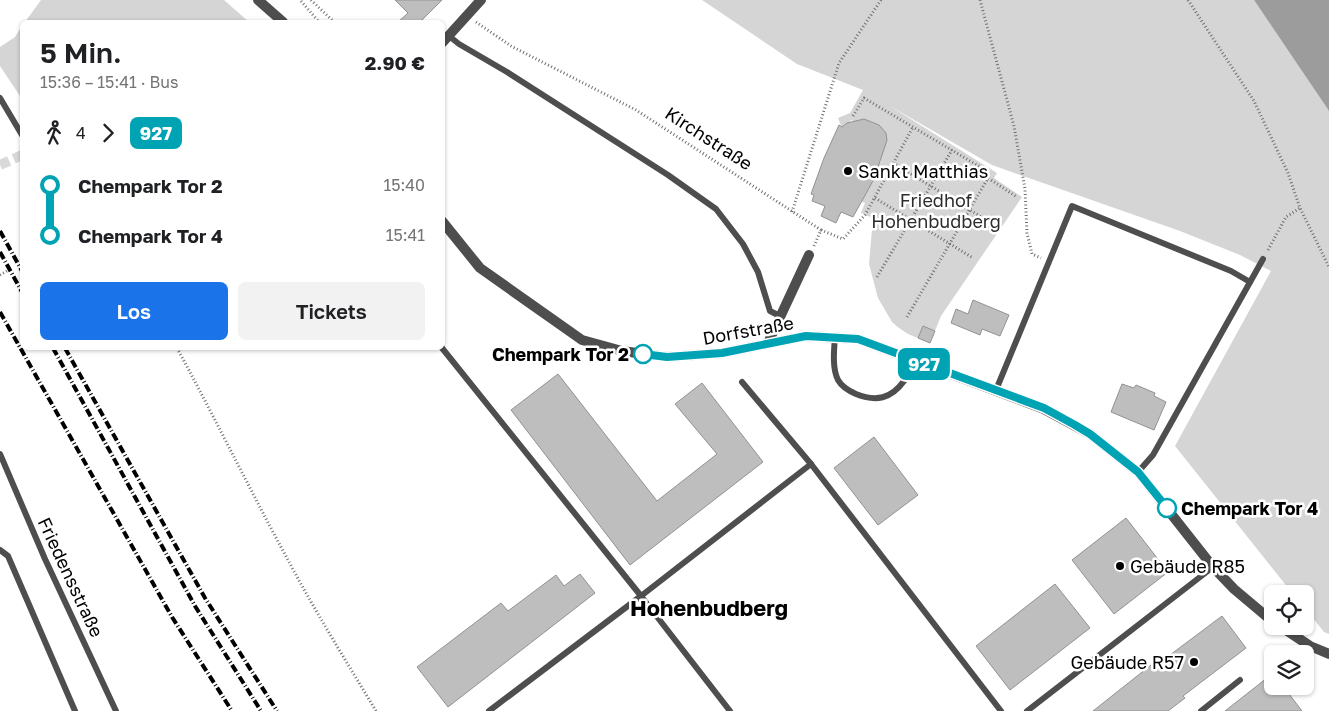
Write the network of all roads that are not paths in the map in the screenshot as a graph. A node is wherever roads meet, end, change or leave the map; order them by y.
1 (258, 0) edge
2 (481, 0) edge
3 (281, 20) edge
4 (446, 40) edge
5 (0, 98) edge
6 (20, 132) edge
7 (445, 225) edge
8 (810, 255) road end
9 (1263, 259) road end
10 (1250, 282) junction
11 (780, 316) junction
12 (835, 338) junction
13 (768, 343) junction
14 (444, 350) edge
15 (912, 359) junction
16 (742, 382) dead end
17 (996, 390) junction
18 (0, 454) edge
19 (811, 464) junction
20 (1138, 472) junction
21 (0, 550) edge
22 (1213, 567) junction
23 (641, 596) junction
24 (1264, 614) edge
25 (1294, 635) edge
26 (1329, 654) edge
27 (1240, 680) dead end
28 (74, 711) edge
29 (116, 711) edge
30 (489, 711) edge
31 (730, 711) edge
32 (1001, 711) edge
33 (1027, 711) edge
34 (1201, 711) edge

1 - 3 street
2 - 4 street
4 - 11 lane
5 - 6 lane
7 - 13 street, Dorfstraße
8 - 11 street
9 - 10 lane
10 - 17 lane
10 - 20 lane
11 - 13 street
12 - 13 street, Dorfstraße
12 - 15 street, Dorfstraße
12 - 15 lane
14 - 23 lane
15 - 17 street, Dorfstraße
16 - 19 lane
17 - 20 street, Dorfstraße
18 - 29 lane, Friedensstraße
19 - 23 lane
19 - 32 lane
20 - 22 street, Dorfstraße
21 - 28 lane
22 - 24 street, Dorfstraße
22 - 33 lane
23 - 30 lane
23 - 31 lane
25 - 26 street
27 - 34 lane

